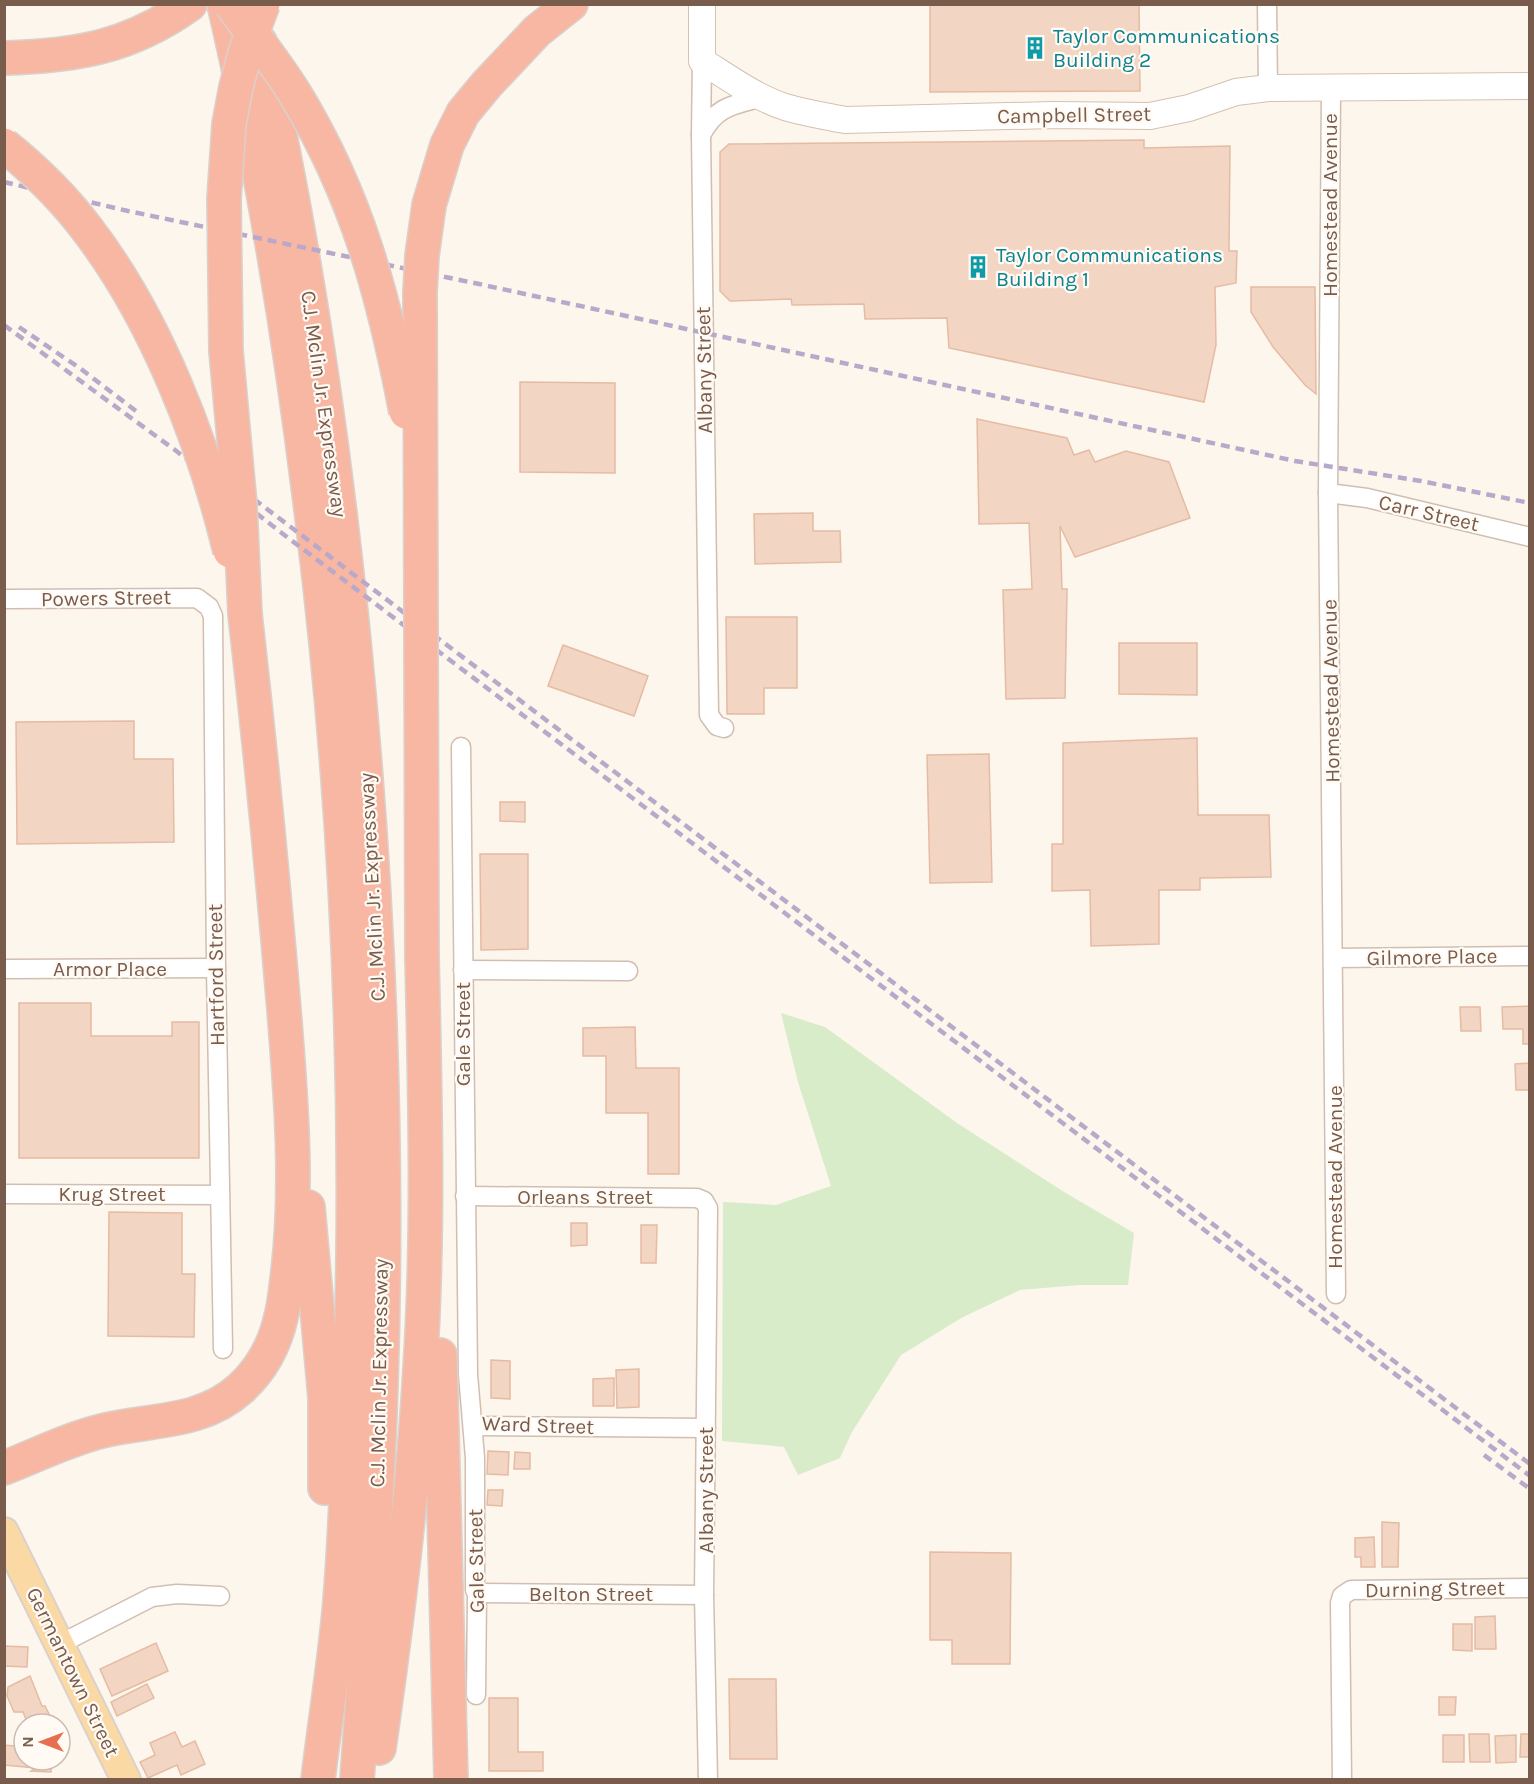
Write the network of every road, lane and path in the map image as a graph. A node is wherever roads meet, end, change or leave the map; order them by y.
1 (190, 4) edge
2 (224, 4) edge
3 (231, 4) edge
4 (252, 4) edge
5 (263, 4) edge
6 (571, 4) edge
7 (702, 4) edge
8 (1267, 4) edge
9 (4, 58) edge
10 (702, 61) junction
11 (1530, 86) edge
12 (1269, 88) junction
13 (1331, 88) junction
14 (763, 98) junction
15 (701, 135) junction
16 (4, 145) edge
17 (1328, 493) junction
18 (420, 536) junction
19 (1530, 537) edge
20 (4, 598) edge
21 (206, 603) joint
22 (245, 614) junction
23 (724, 728) dead end
24 (461, 747) dead end
25 (1530, 956) edge
26 (1334, 958) junction
27 (216, 968) junction
28 (4, 969) edge
29 (463, 970) junction
30 (628, 971) dead end
31 (291, 1096) junction
32 (425, 1188) junction
33 (4, 1194) edge
34 (220, 1195) junction
35 (465, 1196) junction
36 (704, 1201) joint
37 (1336, 1294) dead end
38 (467, 1321) joint
39 (224, 1349) dead end
40 (473, 1426) junction
41 (706, 1428) junction
42 (4, 1468) edge
43 (4, 1532) edge
44 (1530, 1588) edge
45 (477, 1593) junction
46 (704, 1595) junction
47 (220, 1596) dead end
48 (60, 1644) junction
49 (476, 1695) dead end
50 (326, 1715) junction
51 (318, 1778) edge
52 (366, 1778) edge
53 (126, 1779) edge
54 (451, 1779) edge
55 (708, 1779) edge
56 (1342, 1779) edge

1 - 9 highway
2 - 50 highway, C.J. Mclin Jr. Expressway
3 - 18 highway, bridge
4 - 52 highway, C.J. Mclin Jr. Expressway
5 - 22 highway, bridge
6 - 18 highway, bridge
7 - 10 street, Albany Street
8 - 12 street
10 - 14 street, Campbell Street
10 - 15 street, Albany Street
11 - 13 street, Campbell Street
12 - 13 street, Campbell Street
12 - 14 street, Campbell Street
13 - 17 street, Homestead Avenue
14 - 15 street
15 - 23 street, Albany Street
16 - 22 highway, bridge
17 - 19 street, Carr Street
17 - 26 street, Homestead Avenue
18 - 32 highway, bridge
20 - 21 street, Powers Street
21 - 27 street, Hartford Street
22 - 31 highway
24 - 29 street, Gale Street
25 - 26 street, Gilmore Place
26 - 37 street, Homestead Avenue
27 - 28 street, Armor Place
27 - 34 street, Hartford Street
29 - 30 street
29 - 35 street, Gale Street
31 - 42 highway
31 - 50 highway
32 - 52 highway
32 - 54 highway
33 - 34 street, Krug Street
34 - 39 street, Hartford Street
35 - 36 street, Orleans Street
35 - 38 street, Gale Street
36 - 41 street, Albany Street
38 - 40 street, Ward Street
40 - 41 street, Ward Street
40 - 45 street, Gale Street
41 - 46 street, Albany Street
43 - 48 main road, Germantown Street
44 - 56 street, Durning Street
45 - 46 street, Belton Street
45 - 49 street, Gale Street
46 - 55 street, Albany Street
47 - 48 street
48 - 53 main road, Germantown Street
50 - 51 highway

